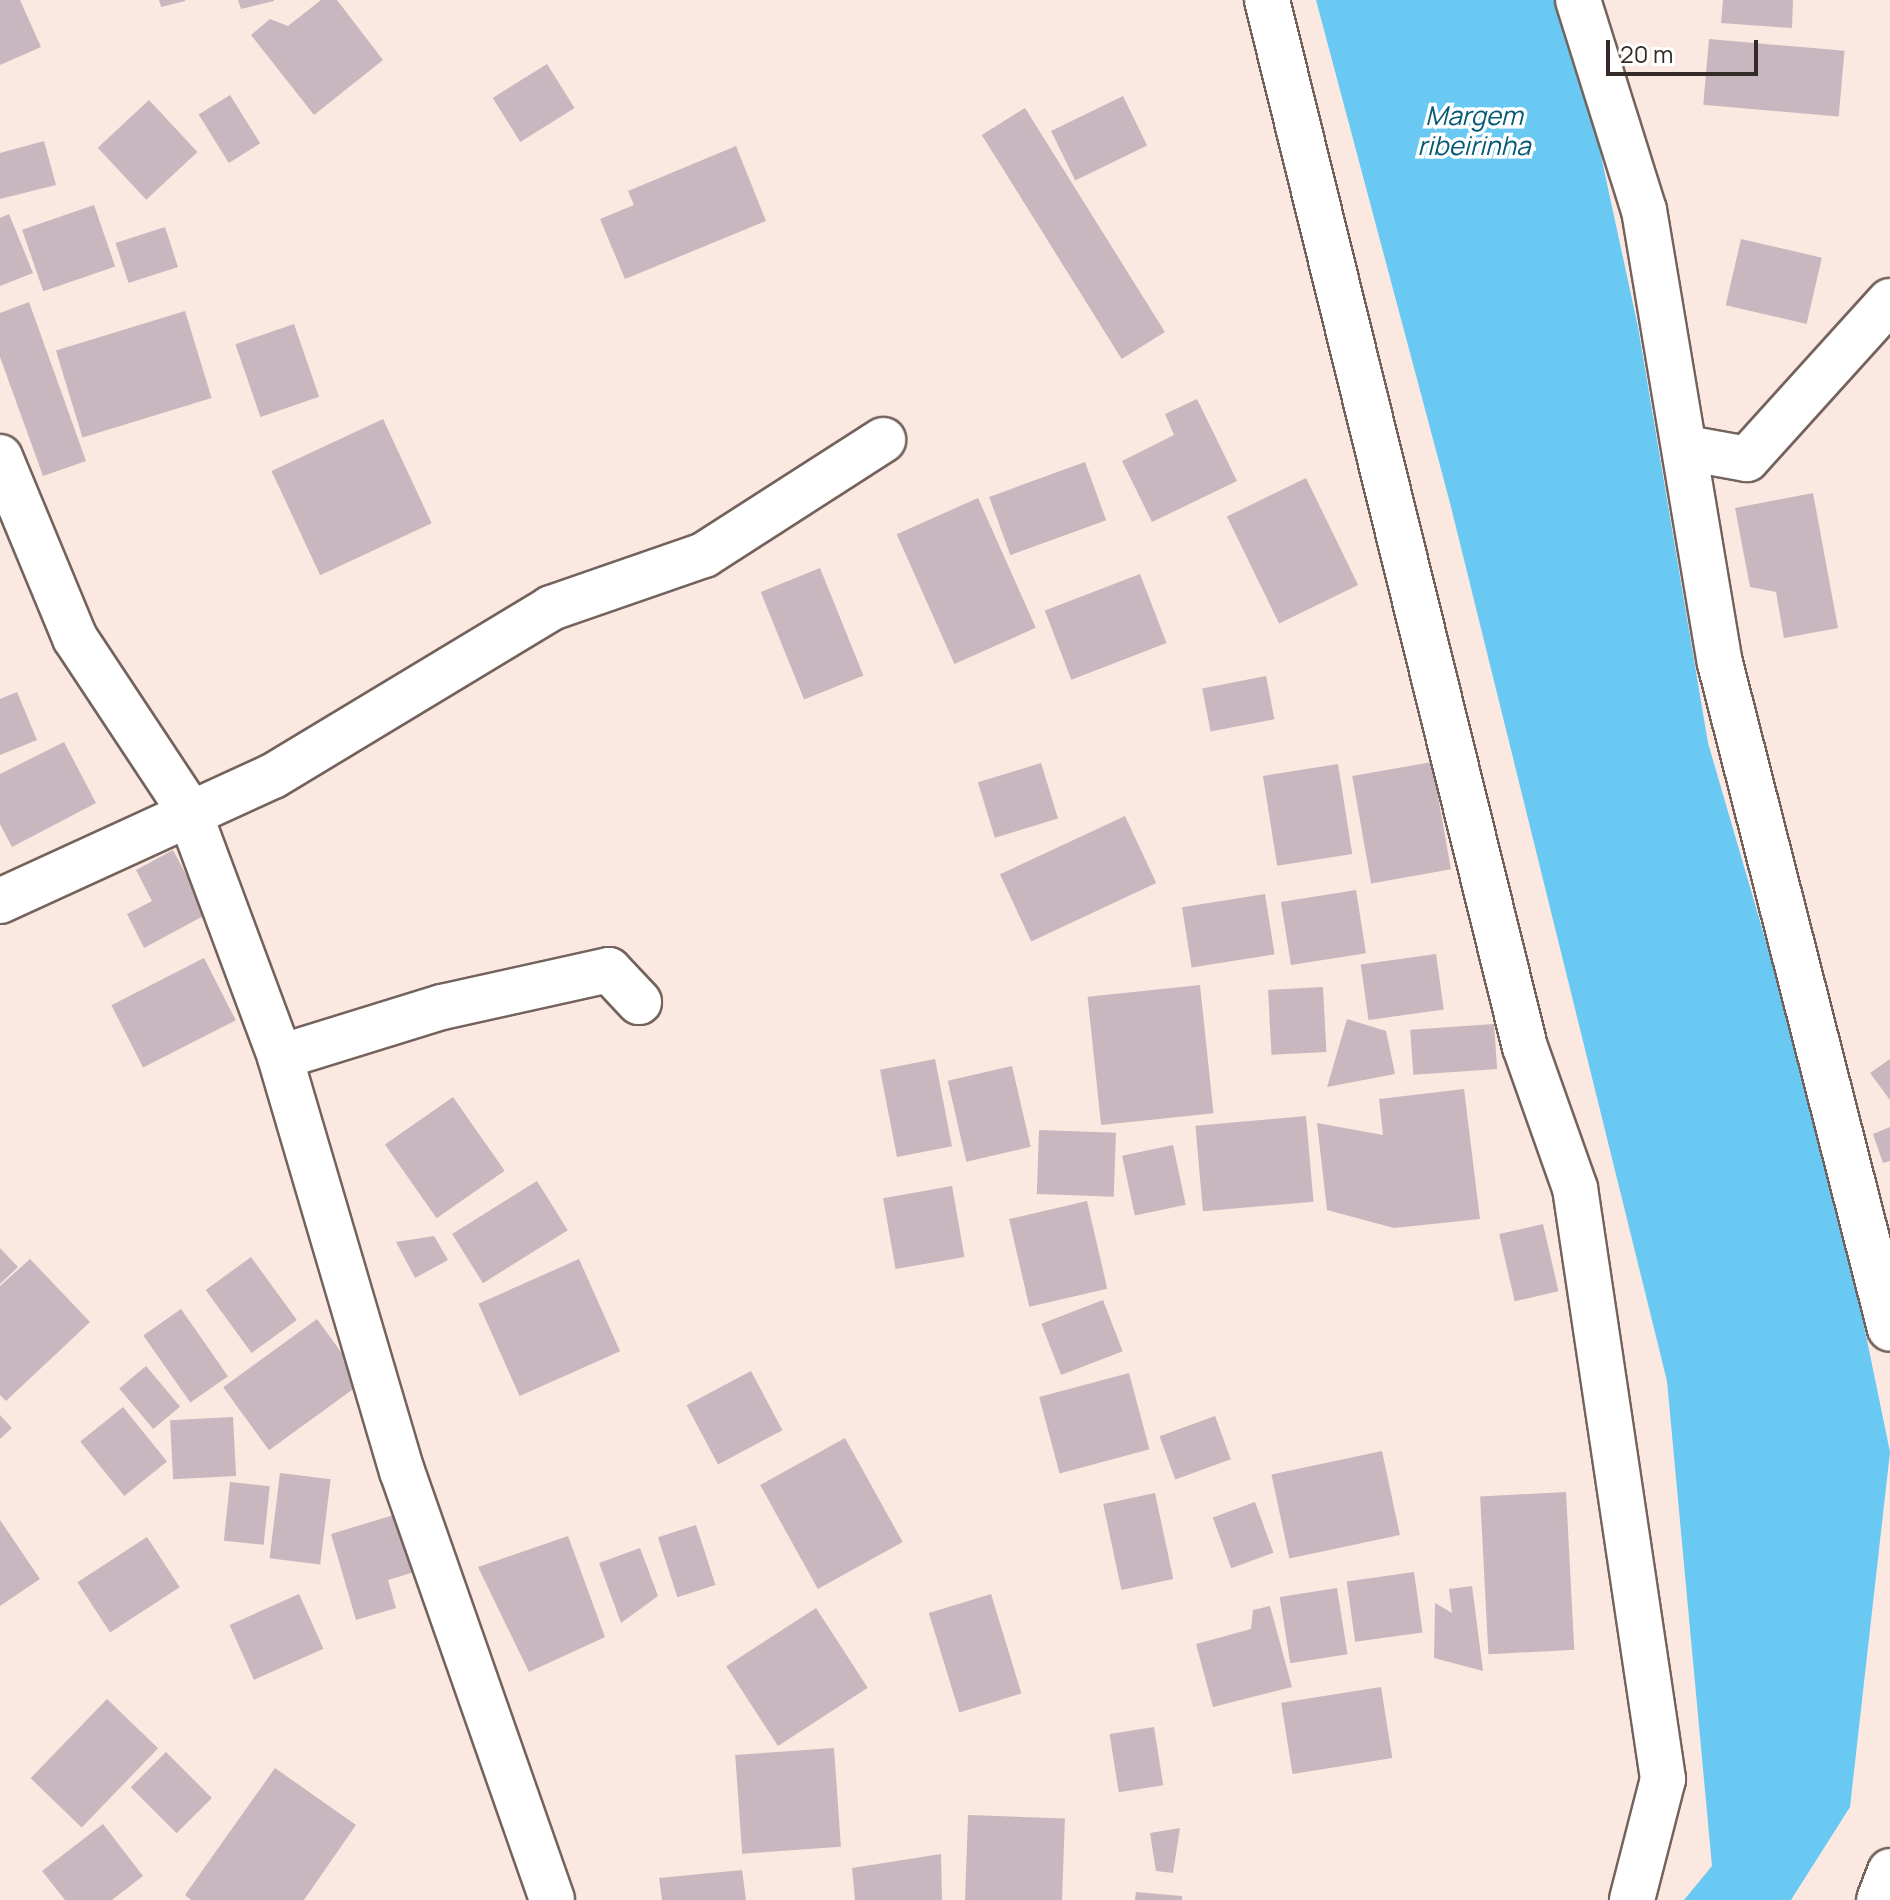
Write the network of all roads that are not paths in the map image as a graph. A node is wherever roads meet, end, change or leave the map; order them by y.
1 (1267, 0) edge
2 (1578, 0) edge
3 (1890, 301) edge
4 (883, 440) dead end
5 (1686, 448) junction
6 (0, 457) edge
7 (188, 809) junction
8 (0, 901) edge
9 (639, 1002) dead end
10 (280, 1057) junction
11 (1890, 1329) edge
12 (1890, 1871) edge
13 (552, 1900) edge
14 (1632, 1900) edge
15 (1879, 1900) edge

1 - 14 street
2 - 5 street
3 - 5 street
4 - 7 street
5 - 11 street
6 - 7 street
7 - 8 street
7 - 10 street
9 - 10 street
10 - 13 street
12 - 15 street

